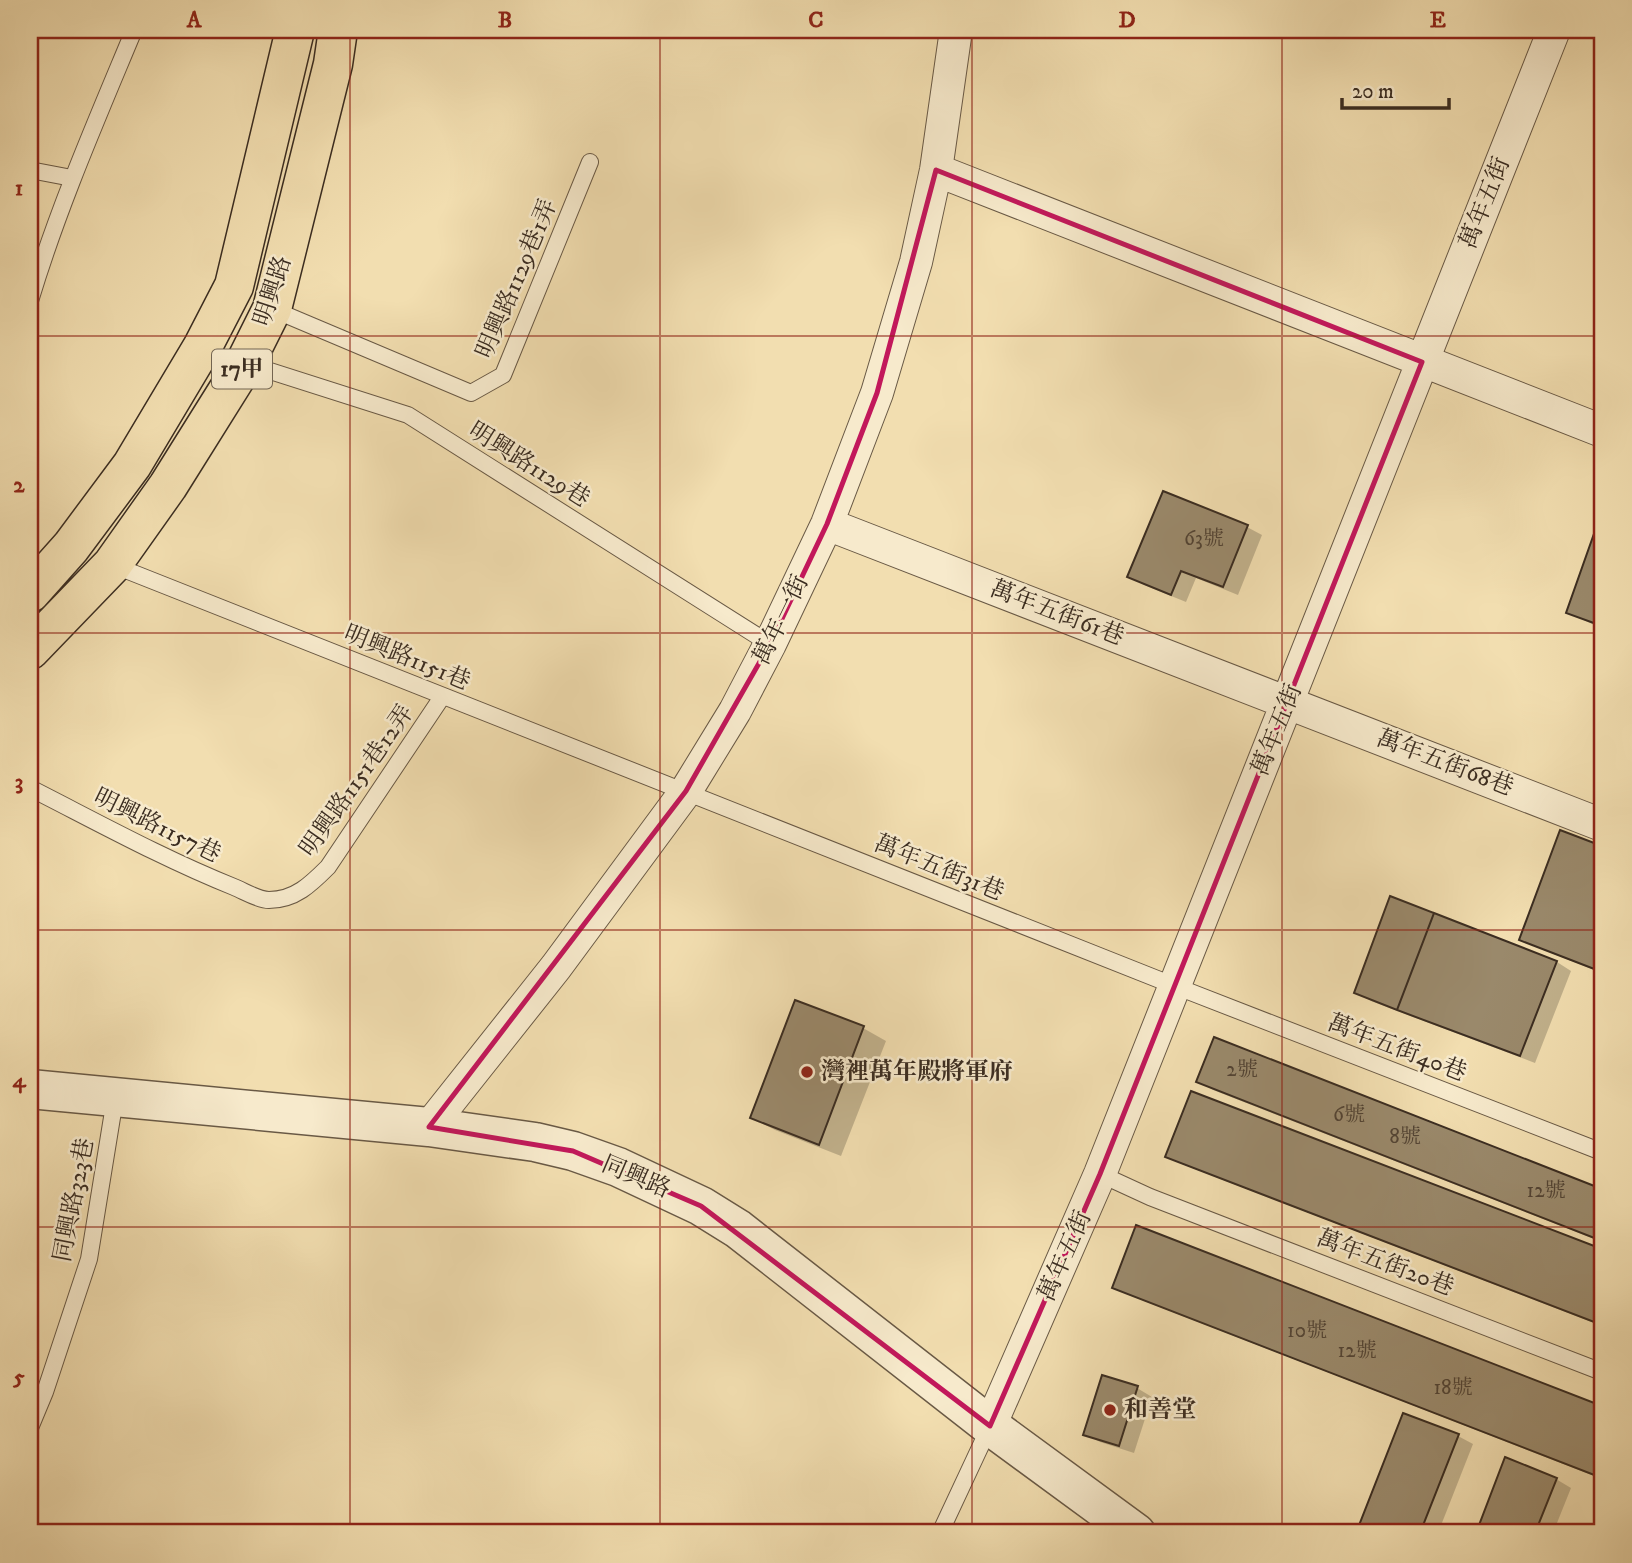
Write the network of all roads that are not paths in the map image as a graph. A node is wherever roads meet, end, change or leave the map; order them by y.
1 (135, 30) edge
2 (295, 30) edge
3 (338, 30) edge
4 (956, 30) edge
5 (1554, 30) edge
6 (590, 162) dead end
7 (30, 170) edge
8 (936, 170) junction
9 (72, 178) junction
10 (30, 301) edge
11 (272, 309) junction
12 (1422, 362) junction
13 (245, 363) junction
14 (1602, 431) edge
15 (827, 524) junction
16 (112, 565) junction
17 (30, 593) edge
18 (770, 644) junction
19 (30, 650) edge
20 (442, 697) junction
21 (1288, 701) junction
22 (30, 788) edge
23 (686, 791) junction
24 (1602, 825) edge
25 (267, 900) joint
26 (1175, 986) junction
27 (30, 1089) edge
28 (115, 1099) junction
29 (429, 1127) junction
30 (1602, 1152) edge
31 (1101, 1174) junction
32 (1602, 1372) edge
33 (990, 1426) junction
34 (30, 1428) edge
35 (940, 1533) edge
36 (1136, 1533) edge

1 - 9 lane
2 - 17 main road, 明興路 / 17甲
3 - 11 main road, 明興路 / 17甲
4 - 8 street, 萬年一街
5 - 12 street, 萬年五街
6 - 11 lane, 明興路1129巷1弄
7 - 9 lane
8 - 12 street
8 - 15 street, 萬年一街
9 - 10 lane
11 - 13 main road, 明興路 / 17甲
12 - 14 street
12 - 21 street, 萬年五街
13 - 16 main road, 明興路 / 17甲
13 - 18 lane, 明興路1129巷
15 - 18 street, 萬年一街
15 - 21 street, 萬年五街61巷
16 - 19 main road, 明興路 / 17甲
16 - 20 lane, 明興路1151巷
18 - 23 street, 萬年一街
20 - 23 lane, 明興路1151巷
20 - 25 lane, 明興路1151巷12弄
21 - 24 street, 萬年五街68巷
21 - 26 street, 萬年五街
22 - 25 lane, 明興路1157巷
23 - 26 lane, 萬年五街31巷
23 - 29 street, 萬年一街
26 - 30 lane, 萬年五街40巷
26 - 31 street, 萬年五街
27 - 28 street, 同興路
28 - 29 street, 同興路
28 - 34 lane, 同興路323巷
29 - 33 street, 同興路
31 - 32 lane, 萬年五街20巷
31 - 33 street, 萬年五街
33 - 35 lane
33 - 36 street, 同興路

